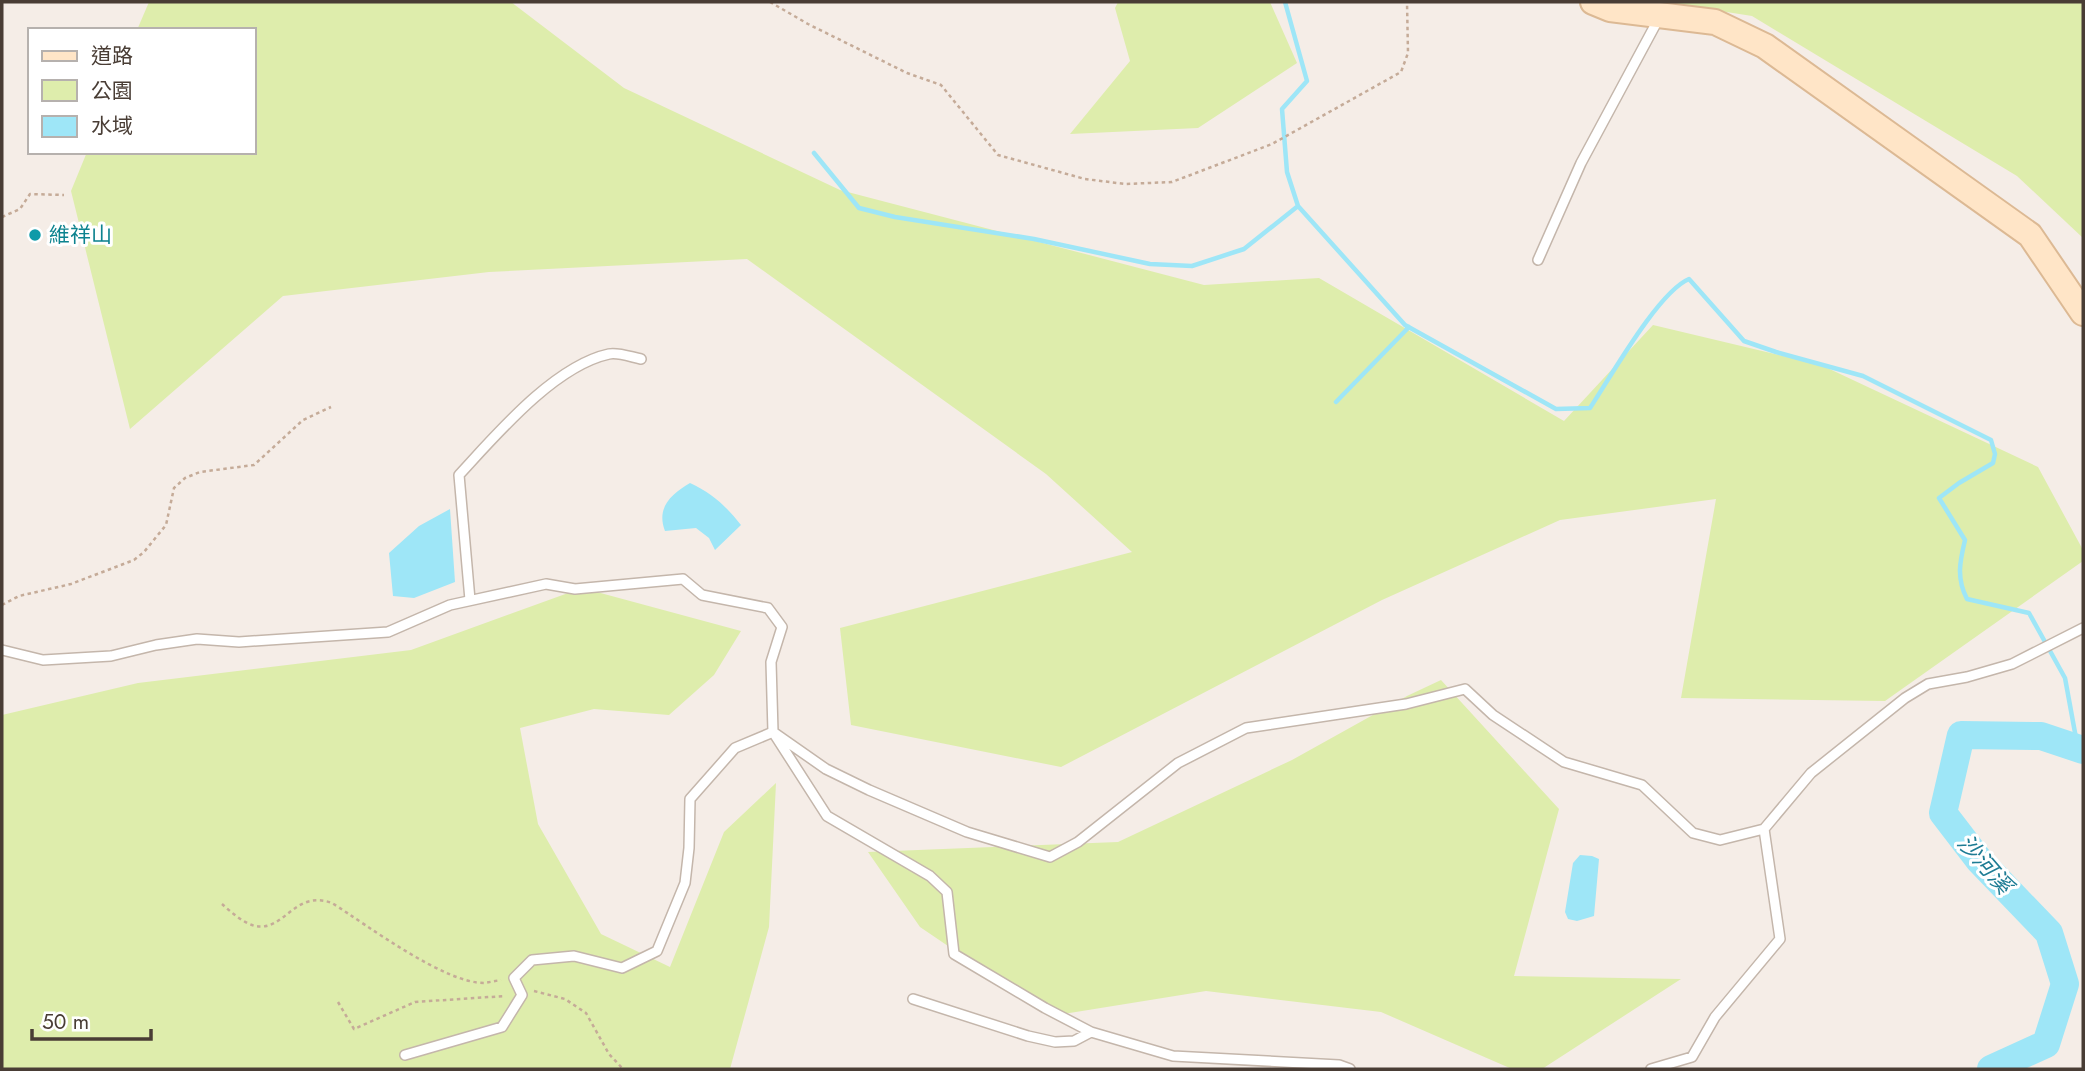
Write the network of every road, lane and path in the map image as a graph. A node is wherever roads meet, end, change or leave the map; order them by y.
1 (770, 2) edge
2 (1407, 2) edge
3 (1593, 2) edge
4 (1660, 16) junction
5 (64, 195) dead end
6 (2, 217) edge
7 (1538, 260) dead end
8 (2083, 313) edge
9 (641, 359) dead end
10 (331, 407) dead end
11 (470, 600) junction
12 (2, 605) edge
13 (2083, 628) edge
14 (2, 650) edge
15 (773, 732) junction
16 (1764, 829) junction
17 (222, 904) dead end
18 (514, 978) junction
19 (522, 995) junction
20 (913, 999) dead end
21 (338, 1002) dead end
22 (1091, 1031) junction
23 (405, 1055) dead end
24 (622, 1069) edge
25 (1350, 1069) edge
26 (1651, 1069) edge

1 - 2 path
3 - 4 street
4 - 7 lane
4 - 8 street
5 - 6 path
9 - 11 lane
10 - 12 path
11 - 14 lane
11 - 15 lane
13 - 16 lane
15 - 16 lane
15 - 18 lane
15 - 22 lane
16 - 26 lane
17 - 18 path
18 - 19 lane
19 - 21 path
19 - 23 lane
19 - 24 path
20 - 22 lane
22 - 25 lane

